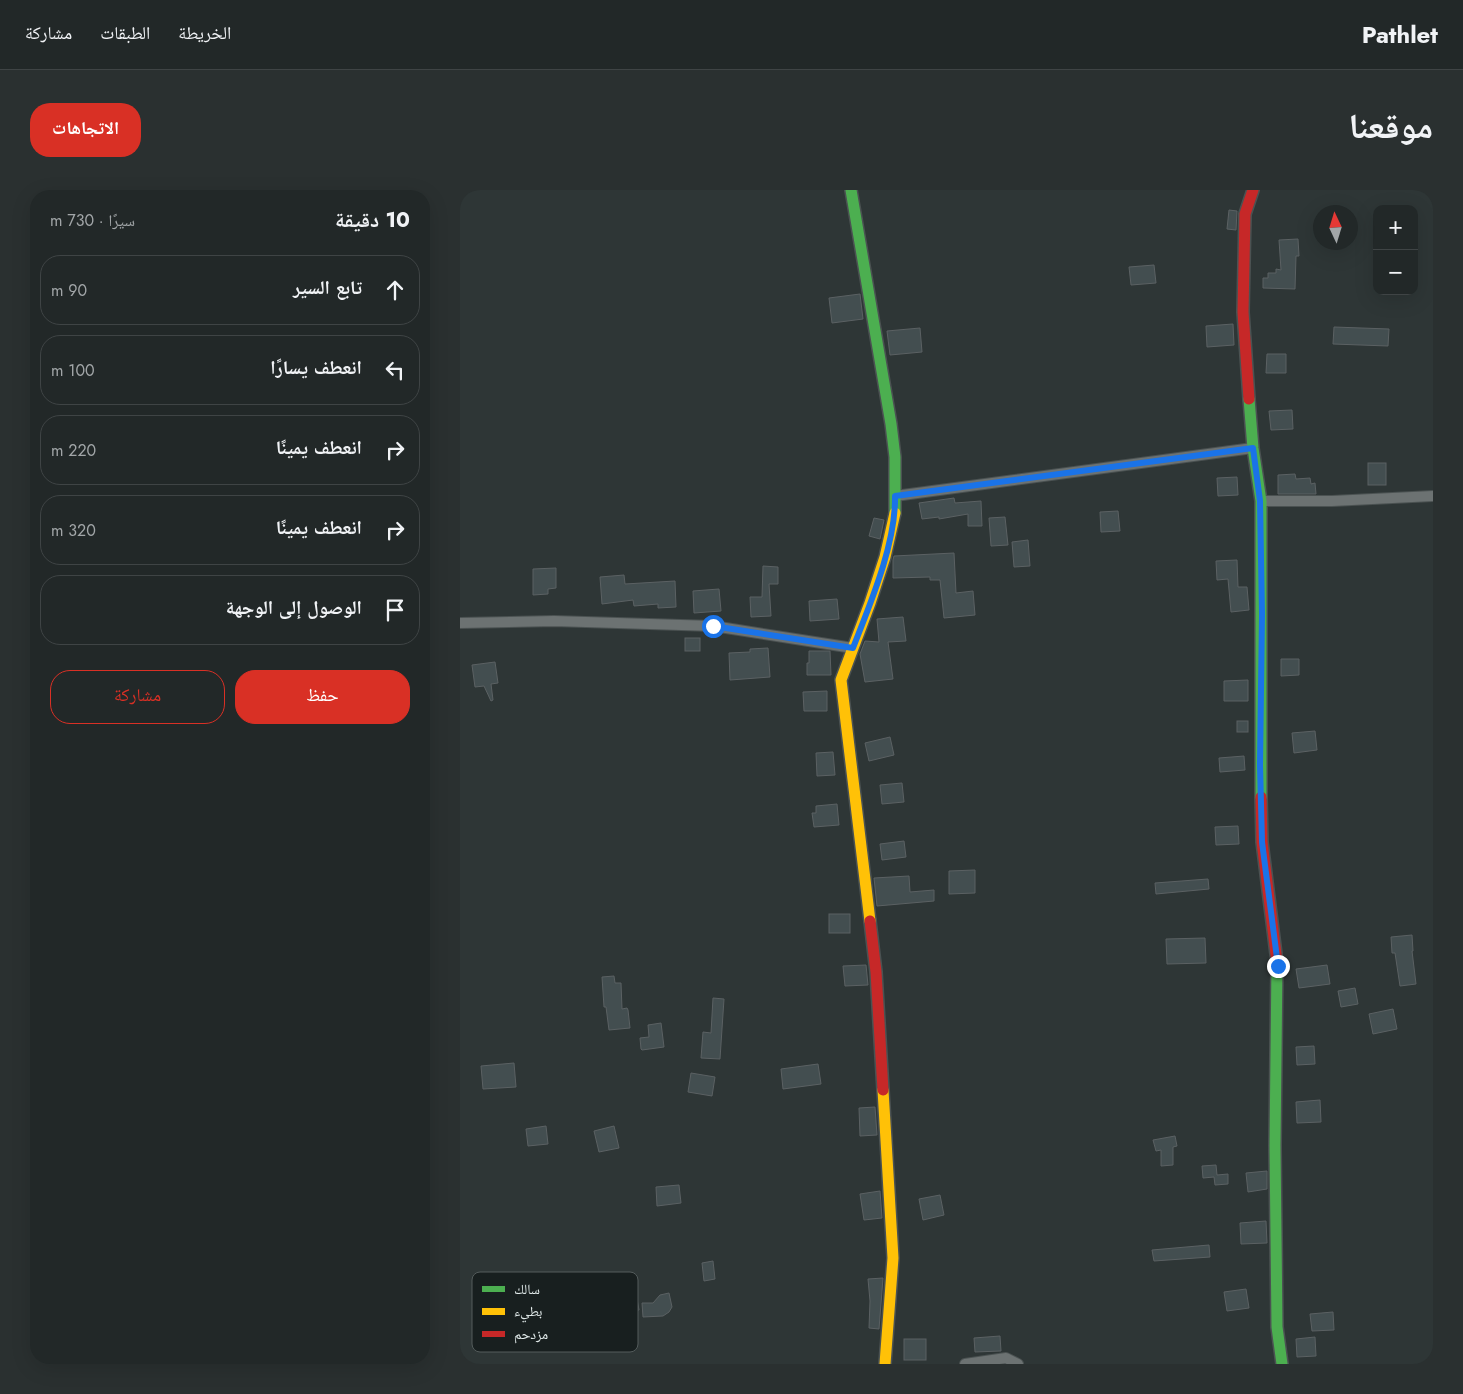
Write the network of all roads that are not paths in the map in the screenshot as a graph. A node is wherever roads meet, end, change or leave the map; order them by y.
1 (851, 190) edge
2 (1253, 190) edge
3 (1253, 448) junction
4 (895, 496) junction
5 (1433, 496) edge
6 (1260, 501) junction
7 (460, 623) edge
8 (853, 648) junction
9 (885, 1364) edge
10 (965, 1364) edge
11 (1018, 1364) edge
12 (1282, 1364) edge

1 - 4 street
2 - 3 street
3 - 4 street
3 - 6 street
4 - 8 street
5 - 6 street
6 - 12 street
7 - 8 street
8 - 9 street
10 - 11 street

